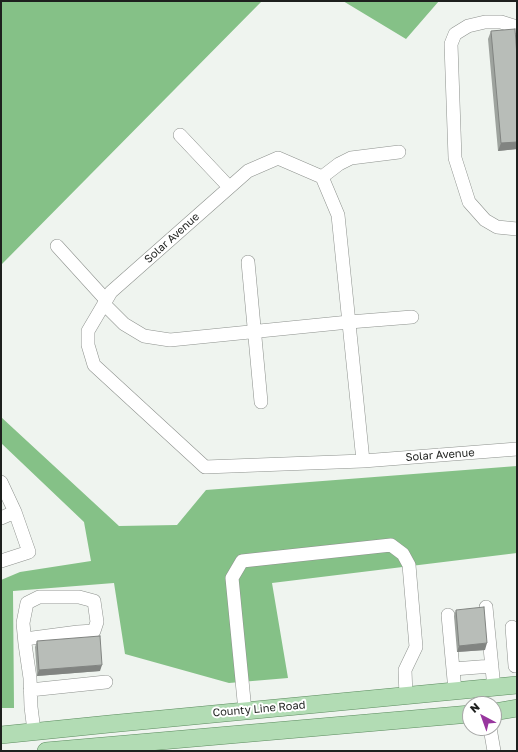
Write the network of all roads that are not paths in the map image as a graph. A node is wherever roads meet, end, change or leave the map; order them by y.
1 (517, 27) edge
2 (180, 135) dead end
3 (399, 152) dead end
4 (322, 177) junction
5 (229, 188) junction
6 (517, 229) edge
7 (57, 246) dead end
8 (248, 262) dead end
9 (105, 302) junction
10 (412, 317) dead end
11 (349, 322) junction
12 (254, 332) junction
13 (261, 402) dead end
14 (517, 449) edge
15 (363, 461) junction
16 (1, 482) edge
17 (15, 512) junction
18 (1, 518) edge
19 (1, 561) edge
20 (486, 607) edge
21 (448, 615) dead end
22 (512, 627) dead end
23 (25, 639) junction
24 (492, 666) junction
25 (516, 666) edge
26 (453, 669) junction
27 (106, 682) dead end
28 (517, 685) edge
29 (494, 688) junction
30 (30, 690) junction
31 (455, 691) junction
32 (406, 696) junction
33 (517, 708) edge
34 (245, 711) junction
35 (502, 711) edge
36 (462, 715) edge
37 (34, 731) junction
38 (1, 735) edge
39 (491, 736) edge
40 (46, 751) edge
41 (494, 751) edge

1 - 6 street
2 - 5 street
3 - 4 street
4 - 5 street, Solar Avenue
4 - 11 street
5 - 9 street, Solar Avenue
7 - 9 street
8 - 12 street
9 - 12 street
9 - 15 street, Solar Avenue
10 - 11 street
11 - 12 street
11 - 15 street
12 - 13 street
14 - 15 street, Solar Avenue
16 - 17 street
17 - 18 street
17 - 19 street
20 - 24 street
21 - 26 street
22 - 25 street
23 - 23 street
23 - 30 street
24 - 26 street
24 - 29 street
25 - 28 street
26 - 31 street
27 - 30 street
28 - 29 main road, County Line Road
29 - 31 main road, County Line Road
30 - 37 street
31 - 32 main road, County Line Road
32 - 34 main road, County Line Road
32 - 34 street
33 - 35 main road
34 - 37 main road, County Line Road
36 - 40 main road
37 - 38 main road, County Line Road
39 - 41 street

